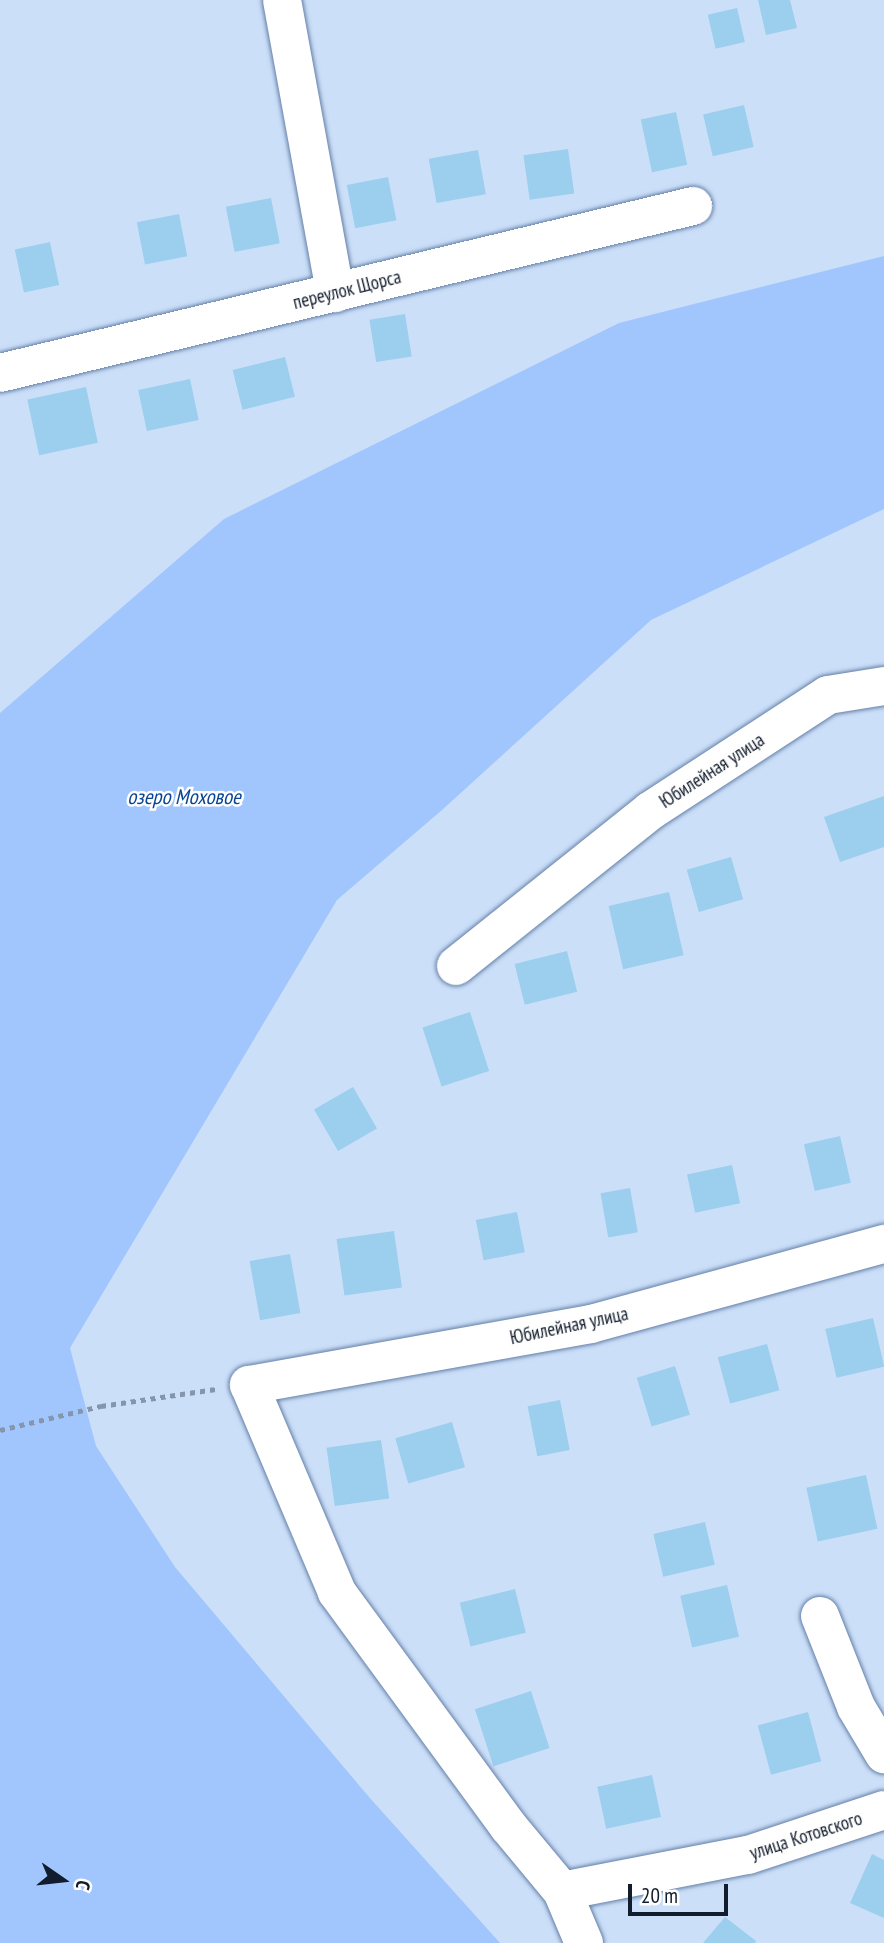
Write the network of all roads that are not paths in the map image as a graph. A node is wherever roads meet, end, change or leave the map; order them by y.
1 (282, 0) edge
2 (693, 206) dead end
3 (335, 293) junction
4 (0, 373) edge
5 (884, 686) edge
6 (456, 966) dead end
7 (884, 1244) edge
8 (820, 1616) dead end
9 (884, 1754) edge
10 (884, 1810) edge
11 (562, 1892) junction
12 (584, 1943) edge

1 - 3 street
2 - 3 street, переулок Щорса
3 - 4 street, переулок Щорса
5 - 6 street, Юбилейная улица
7 - 11 street, Юбилейная улица
8 - 9 street
10 - 11 street, улица Котовского
11 - 12 street

